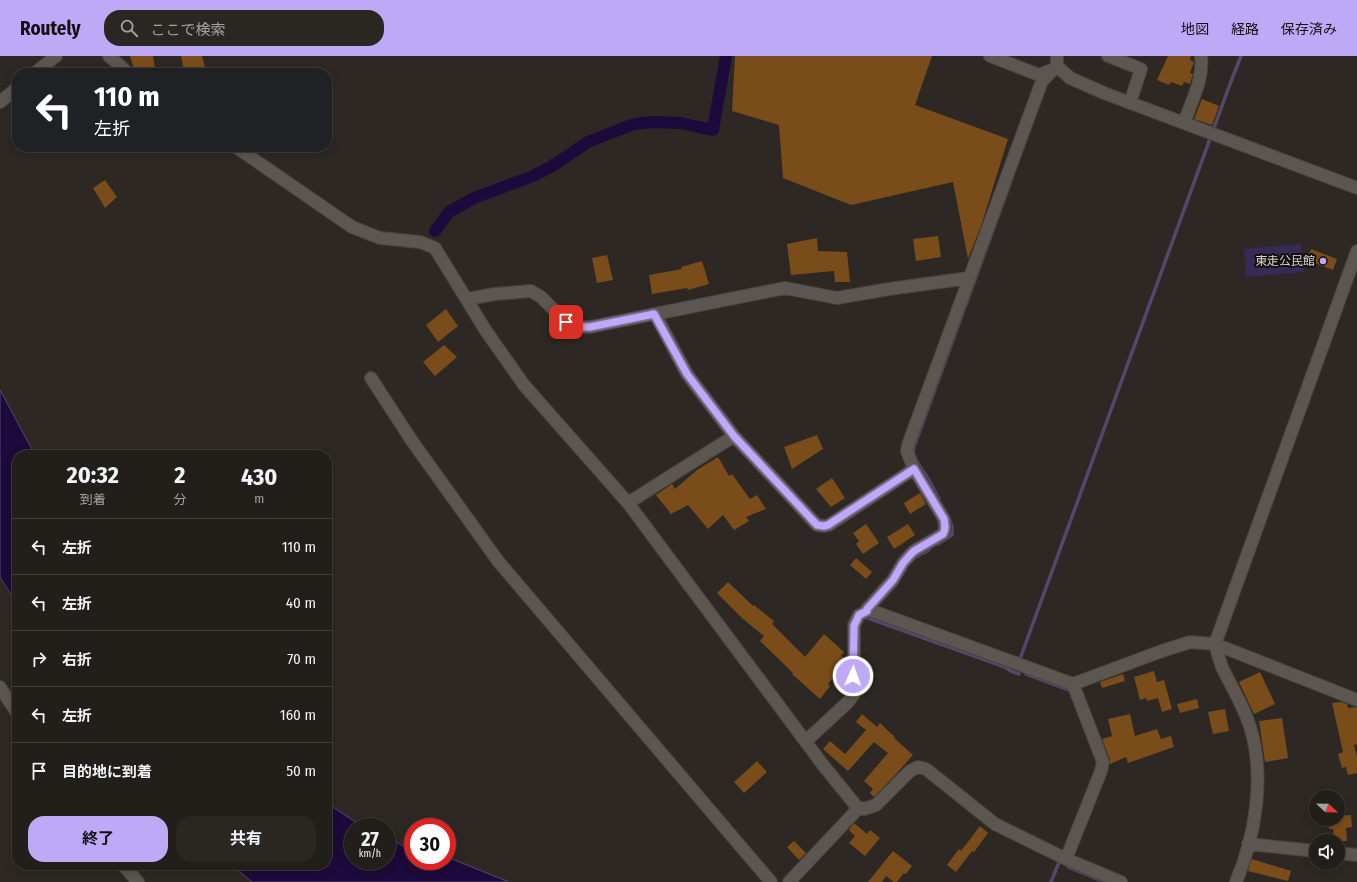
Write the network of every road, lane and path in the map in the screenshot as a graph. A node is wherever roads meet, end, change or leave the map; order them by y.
1 (56, 56) edge
2 (109, 56) edge
3 (990, 56) edge
4 (1108, 56) edge
5 (1200, 56) edge
6 (1057, 61) edge
7 (41, 68) edge
8 (122, 68) edge
9 (12, 92) edge
10 (0, 102) edge
11 (1130, 104) junction
12 (1184, 123) junction
13 (243, 152) edge
14 (1357, 188) edge
15 (1357, 251) edge
16 (969, 278) junction
17 (467, 299) junction
18 (654, 314) junction
19 (371, 378) dead end
20 (734, 436) junction
21 (914, 469) junction
22 (628, 503) junction
23 (867, 609) junction
24 (1215, 644) junction
25 (1074, 684) junction
26 (0, 687) edge
27 (1357, 700) edge
28 (12, 705) edge
29 (806, 741) junction
30 (857, 807) junction
31 (1248, 844) junction
32 (1309, 850) edge
33 (1345, 854) edge
34 (1357, 855) edge
35 (1066, 859) junction
36 (127, 870) edge
37 (138, 882) edge
38 (771, 882) edge
39 (789, 882) edge
40 (1121, 882) edge
41 (1236, 882) edge

1 - 7 street
2 - 8 street
3 - 6 street
4 - 11 street
5 - 12 street
6 - 11 street
6 - 16 street
9 - 10 street
11 - 12 street
12 - 14 street
13 - 17 street
15 - 24 street
16 - 18 street
16 - 21 street
17 - 18 street
17 - 22 street
18 - 20 street
19 - 38 street
20 - 21 street
20 - 22 street
21 - 23 street
22 - 29 street
23 - 25 street
23 - 29 street
24 - 25 street
24 - 27 street
24 - 31 street
25 - 35 street
26 - 28 street
29 - 30 street
30 - 35 street
30 - 39 street
31 - 32 street
31 - 41 street
33 - 34 street
35 - 40 street
36 - 37 street

